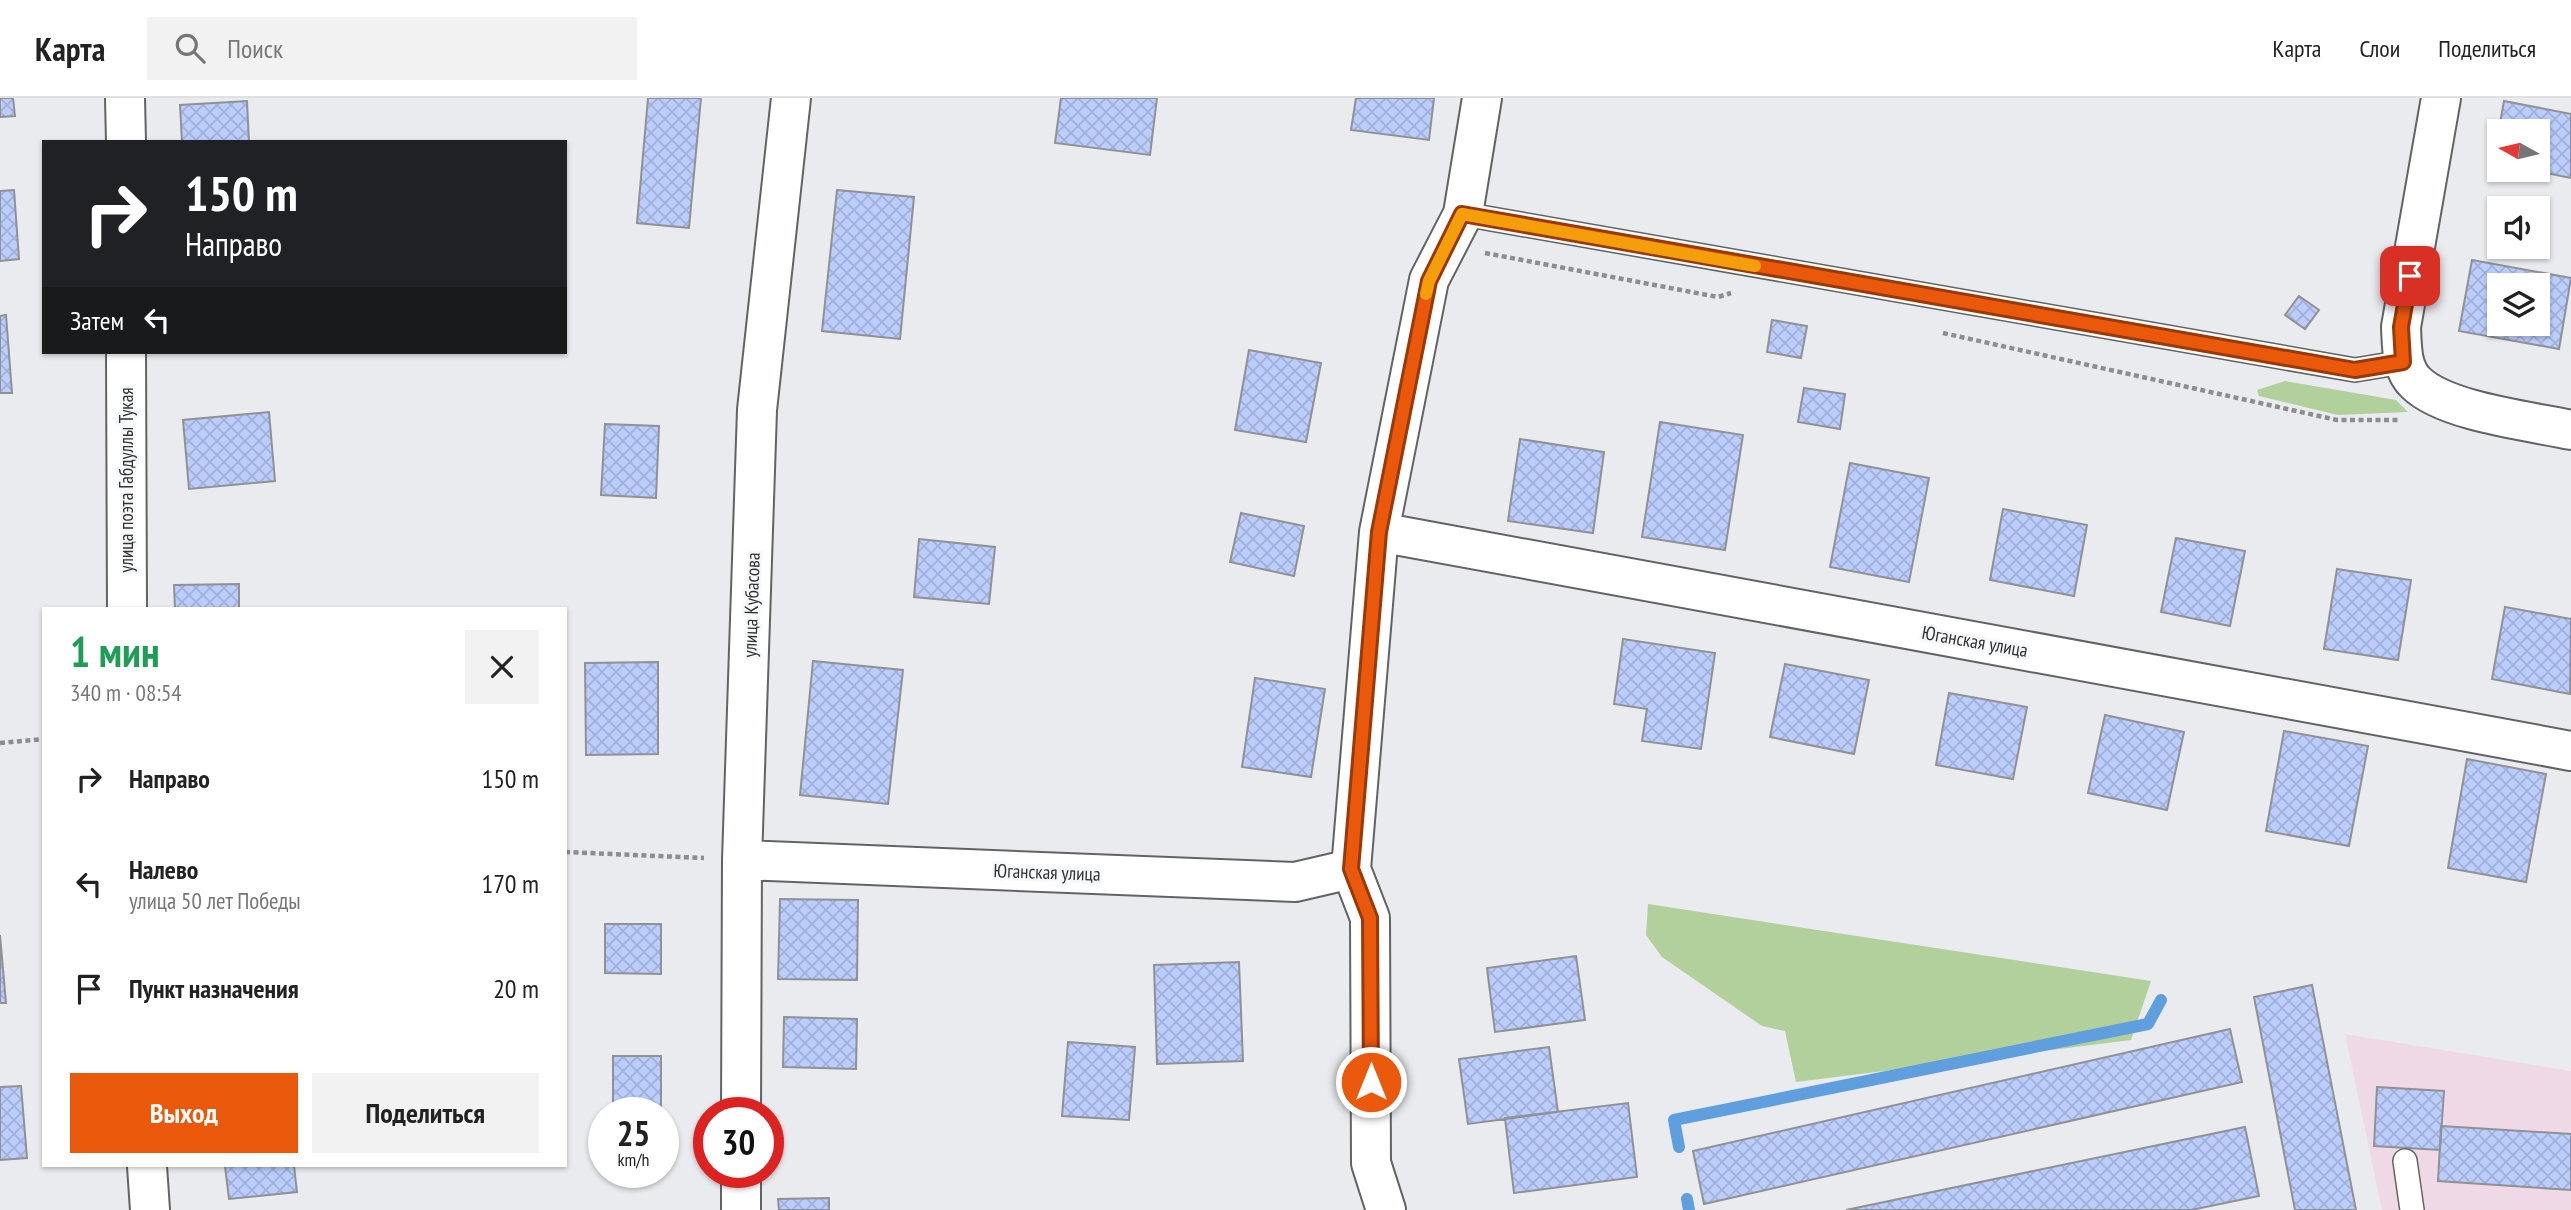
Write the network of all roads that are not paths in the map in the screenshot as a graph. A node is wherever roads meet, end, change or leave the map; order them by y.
1 (125, 98) edge
2 (791, 98) edge
3 (1482, 98) edge
4 (2441, 98) edge
5 (126, 140) edge
6 (1462, 214) junction
7 (126, 354) edge
8 (2403, 362) junction
9 (2571, 430) edge
10 (1379, 532) junction
11 (127, 607) edge
12 (2571, 751) edge
13 (742, 860) junction
14 (1351, 869) junction
15 (741, 1097) edge
16 (2405, 1161) dead end
17 (147, 1167) edge
18 (741, 1188) edge
19 (1388, 1209) edge
20 (150, 1210) edge
21 (741, 1210) edge
22 (2412, 1210) edge

1 - 5 street
2 - 13 street, улица Кубасова
3 - 6 street
4 - 8 street
6 - 8 lane
6 - 10 street
7 - 11 street, улица поэта Габдуллы Тукая
8 - 9 street
10 - 12 street, Юганская улица
10 - 14 street
13 - 14 street, Юганская улица
13 - 15 street, улица Кубасова
14 - 19 street
16 - 22 lane
17 - 20 street
18 - 21 street

